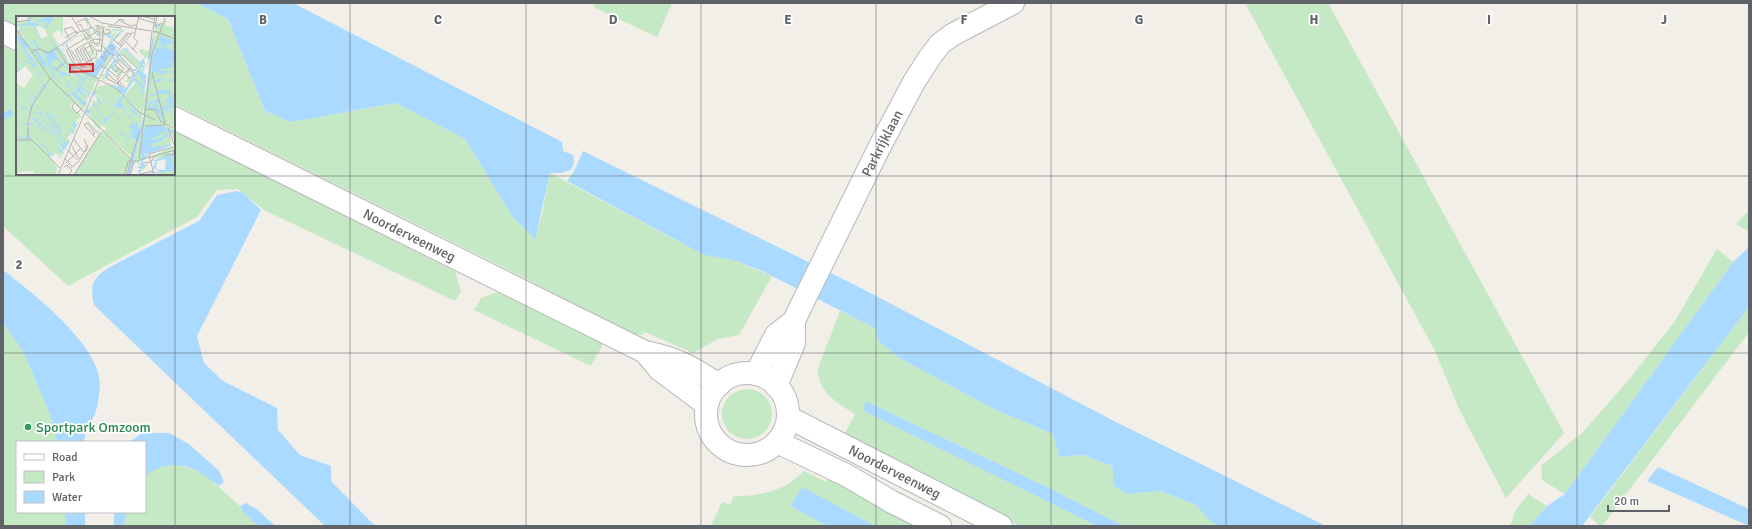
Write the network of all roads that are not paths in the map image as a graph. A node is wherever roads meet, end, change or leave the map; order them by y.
1 (1013, 3) edge
2 (3, 32) edge
3 (16, 38) edge
4 (175, 118) edge
5 (797, 315) junction
6 (645, 352) junction
7 (756, 374) junction
8 (719, 385) junction
9 (776, 386) junction
10 (707, 405) junction
11 (788, 417) junction
12 (777, 442) junction
13 (940, 526) edge
14 (1001, 526) edge

1 - 5 street, Parkrijklaan
2 - 3 street
4 - 6 street, Noorderveenweg
5 - 7 street, Parkrijklaan
5 - 9 street, Parkrijklaan
6 - 8 street, Noorderveenweg
6 - 10 street, Noorderveenweg
7 - 8 street
7 - 9 street
8 - 10 street
9 - 11 street
10 - 12 street
11 - 12 street
11 - 14 street, Noorderveenweg
12 - 13 street, Noorderveenweg

